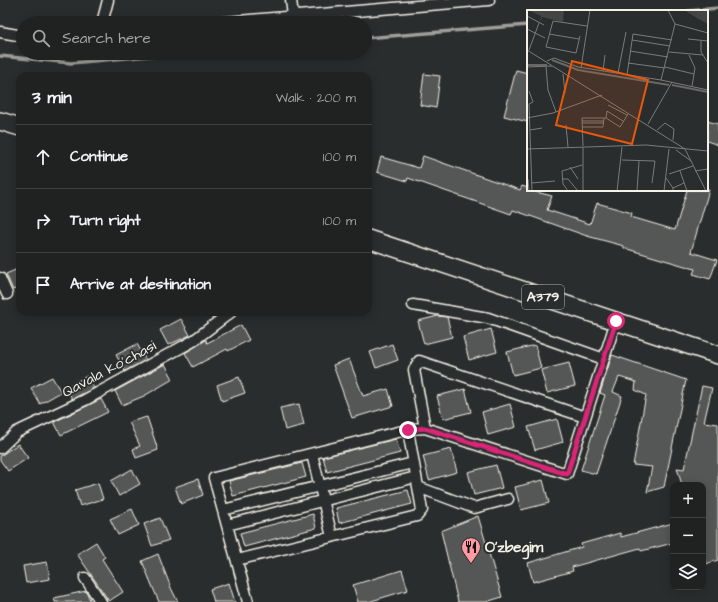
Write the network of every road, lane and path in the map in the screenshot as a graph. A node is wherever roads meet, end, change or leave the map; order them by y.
1 (108, 0) edge
2 (291, 0) edge
3 (488, 0) edge
4 (439, 2) edge
5 (104, 16) edge
6 (292, 16) joint
7 (0, 32) edge
8 (16, 35) edge
9 (0, 121) edge
10 (16, 126) edge
11 (372, 240) edge
12 (0, 278) edge
13 (7, 294) dead end
14 (413, 305) dead end
15 (225, 316) edge
16 (616, 321) junction
17 (718, 354) edge
18 (604, 359) junction
19 (585, 417) junction
20 (425, 428) junction
21 (408, 430) junction
22 (0, 448) edge
23 (312, 454) junction
24 (414, 463) junction
25 (417, 482) junction
26 (320, 486) junction
27 (508, 499) dead end
28 (323, 500) junction
29 (223, 510) junction
30 (227, 524) junction
31 (332, 537) junction
32 (237, 560) junction
33 (85, 578) dead end
34 (101, 602) edge
35 (248, 602) edge

1 - 5 street
2 - 6 street
3 - 4 street
4 - 6 street
7 - 8 street
9 - 10 highway
11 - 16 highway, A379
12 - 13 street
14 - 18 street
15 - 22 street, Qavala ko'chasi
16 - 17 highway, A379
16 - 18 street
18 - 19 street
19 - 20 street
19 - 20 street
20 - 21 street
21 - 23 street
21 - 24 street
23 - 26 street
23 - 29 street
24 - 25 street
24 - 26 street
25 - 27 street
25 - 28 street
25 - 31 street
26 - 28 street
26 - 29 street
28 - 30 street
28 - 31 street
29 - 30 street
30 - 32 street
31 - 32 street
32 - 35 street
33 - 34 street

